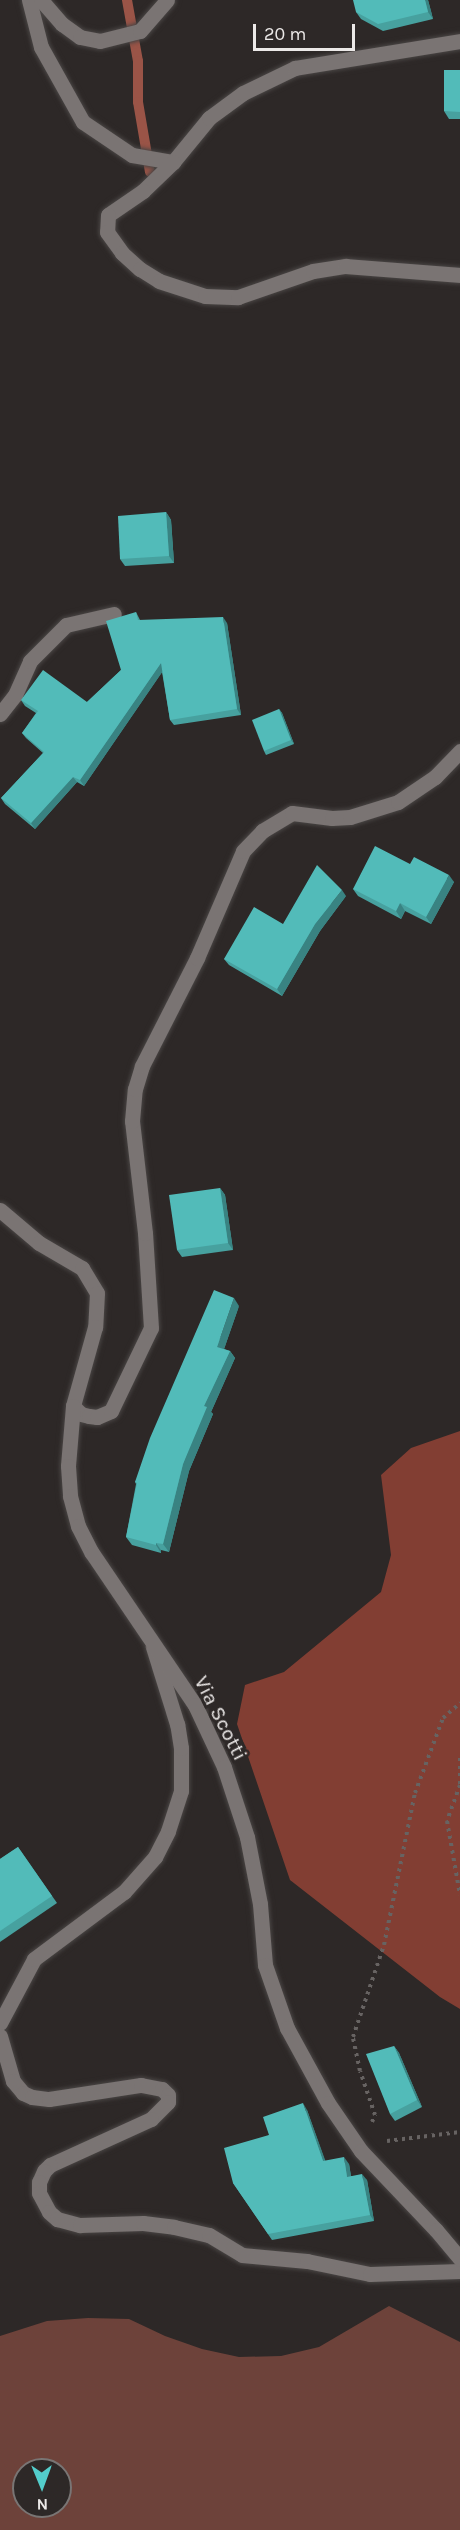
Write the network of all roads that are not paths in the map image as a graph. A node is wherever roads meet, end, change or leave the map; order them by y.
1 (28, 0) edge
2 (41, 0) edge
3 (167, 0) edge
4 (460, 41) edge
5 (173, 162) junction
6 (460, 275) edge
7 (114, 614) dead end
8 (0, 714) edge
9 (460, 750) edge
10 (0, 1210) edge
11 (74, 1406) junction
12 (150, 1638) junction
13 (0, 2023) edge
14 (0, 2036) edge
15 (460, 2259) edge
16 (460, 2271) edge

1 - 5 street
2 - 3 street
4 - 5 street
5 - 6 street
7 - 8 street
9 - 11 street
10 - 11 street, Via Scotti
11 - 12 street, Via Scotti
12 - 13 street
12 - 15 street, Via Scotti
14 - 16 street

